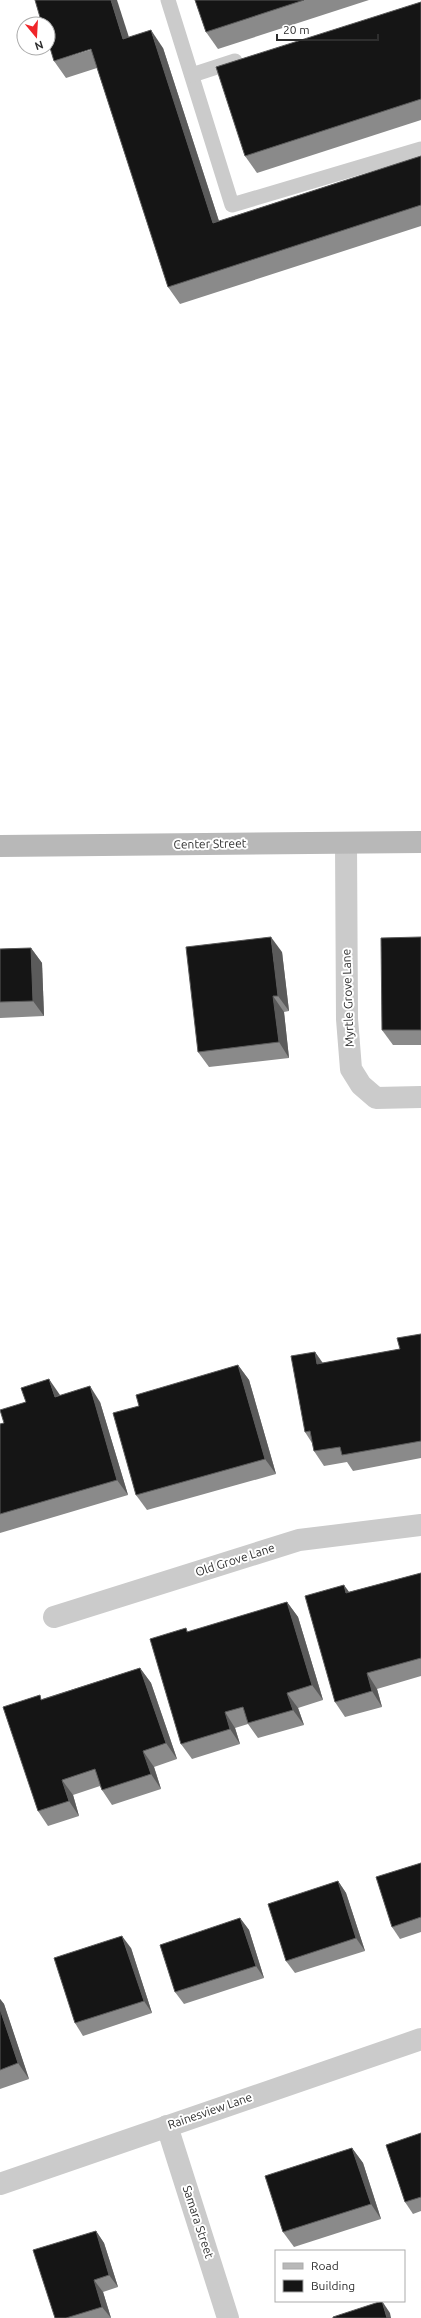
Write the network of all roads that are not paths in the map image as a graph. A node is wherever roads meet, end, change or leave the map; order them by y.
1 (168, 0) edge
2 (251, 56) edge
3 (192, 75) junction
4 (421, 149) edge
5 (421, 842) edge
6 (346, 843) junction
7 (0, 846) edge
8 (421, 1097) edge
9 (421, 1525) edge
10 (54, 1617) dead end
11 (421, 2039) edge
12 (167, 2126) junction
13 (0, 2184) edge
14 (228, 2318) edge

1 - 3 lane
2 - 3 lane
3 - 4 lane
5 - 6 main road, Center Street
6 - 7 main road, Center Street
6 - 8 street, Myrtle Grove Lane
9 - 10 street, Old Grove Lane
11 - 12 street, Rainesview Lane
12 - 13 street, Rainesview Lane
12 - 14 street, Samara Street

